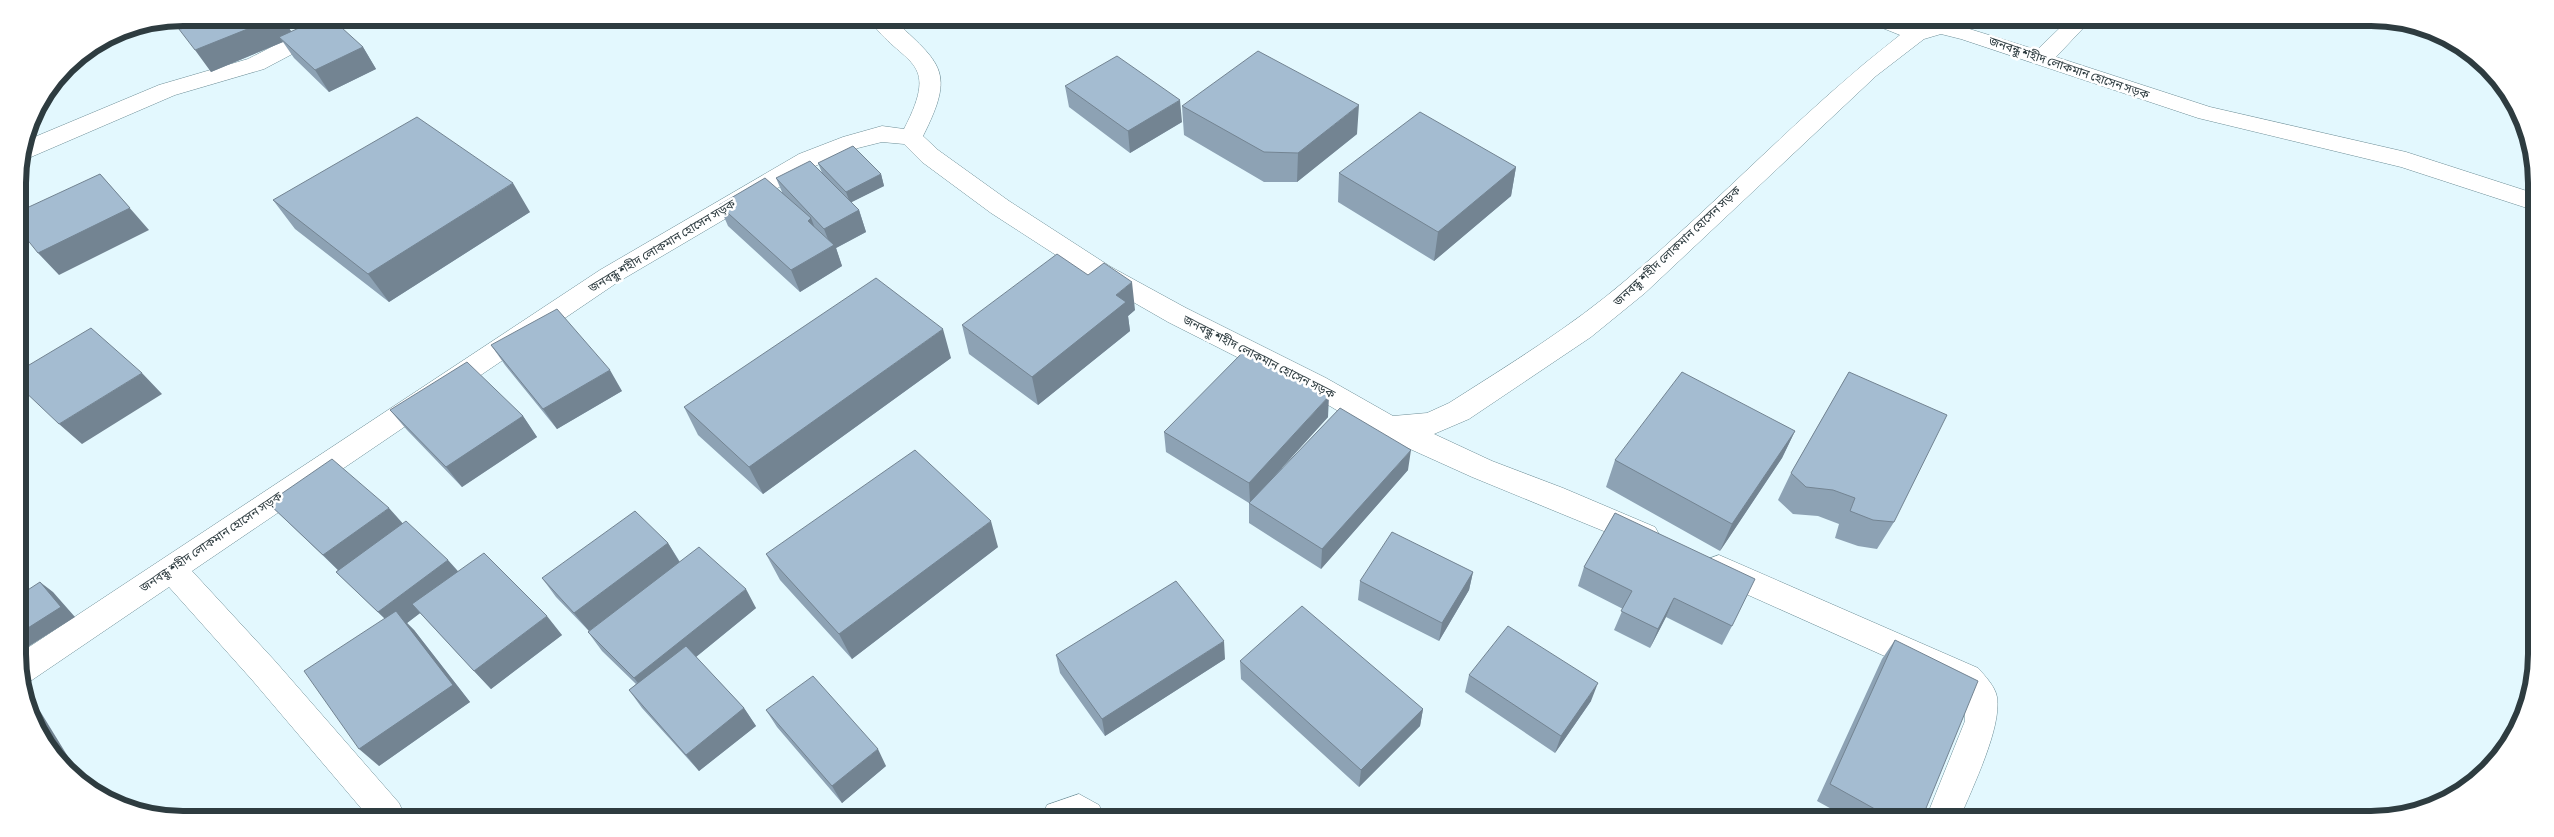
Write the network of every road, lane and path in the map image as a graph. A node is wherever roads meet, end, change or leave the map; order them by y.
1 (1898, 26) edge
2 (2076, 26) edge
3 (326, 27) edge
4 (888, 27) edge
5 (1916, 34) junction
6 (2041, 59) junction
7 (910, 137) junction
8 (31, 148) edge
9 (2528, 200) edge
10 (1390, 427) junction
11 (1669, 547) edge
12 (1696, 558) edge
13 (171, 569) junction
14 (27, 665) edge
15 (1947, 810) edge
16 (384, 811) edge

1 - 5 street
2 - 6 street
3 - 8 street
4 - 7 street
5 - 6 street, জনবন্ধু শহীদ লোকমান হোসেন সড়ক
5 - 10 street, জনবন্ধু শহীদ লোকমান হোসেন সড়ক
6 - 9 street, জনবন্ধু শহীদ লোকমান হোসেন সড়ক
7 - 10 street, জনবন্ধু শহীদ লোকমান হোসেন সড়ক
7 - 13 street, জনবন্ধু শহীদ লোকমান হোসেন সড়ক
10 - 11 street
12 - 15 street
13 - 14 street, জনবন্ধু শহীদ লোকমান হোসেন সড়ক
13 - 16 street

